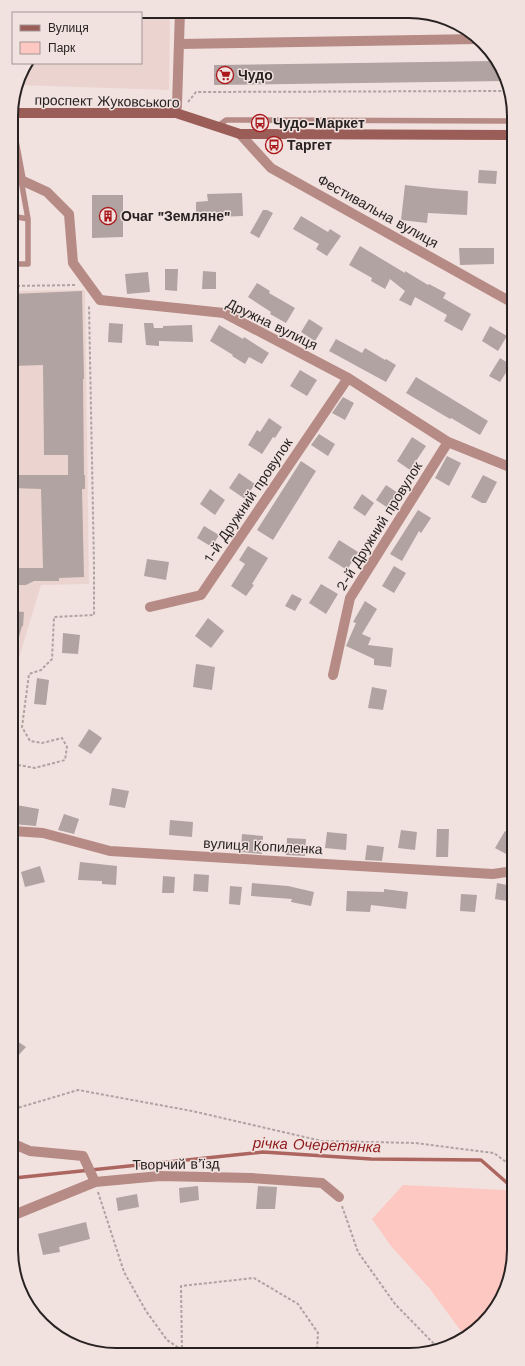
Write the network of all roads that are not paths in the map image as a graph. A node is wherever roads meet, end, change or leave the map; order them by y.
1 (180, 18) edge
2 (470, 39) edge
3 (179, 44) junction
4 (177, 109) junction
5 (18, 113) edge
6 (507, 121) edge
7 (217, 127) junction
8 (240, 134) junction
9 (507, 135) edge
10 (18, 164) edge
11 (21, 180) junction
12 (18, 217) edge
13 (28, 219) junction
14 (18, 264) edge
15 (507, 298) edge
16 (348, 378) junction
17 (448, 442) junction
18 (507, 466) edge
19 (150, 606) dead end
20 (333, 675) dead end
21 (18, 831) edge
22 (507, 872) edge
23 (18, 1146) edge
24 (95, 1182) junction
25 (339, 1197) road end
26 (18, 1213) edge

1 - 3 street
2 - 3 street
3 - 4 street
4 - 5 street, проспект Жуковського
4 - 7 street, проспект Жуковського
6 - 7 lane
7 - 8 street, проспект Жуковського
8 - 9 street, проспект Жуковського
8 - 15 street, Фестивальна вулиця
10 - 11 street
11 - 13 lane
11 - 16 street, Дружна вулиця
12 - 13 lane
13 - 14 lane
16 - 17 street, Дружна вулиця
16 - 19 street, 1-й Дружний провулок
17 - 18 street, Дружна вулиця
17 - 20 street, 2-й Дружний провулок
21 - 22 street, вулиця Копиленка
23 - 24 street
24 - 25 street, Творчий в’їзд
24 - 26 street, Творчий в’їзд

